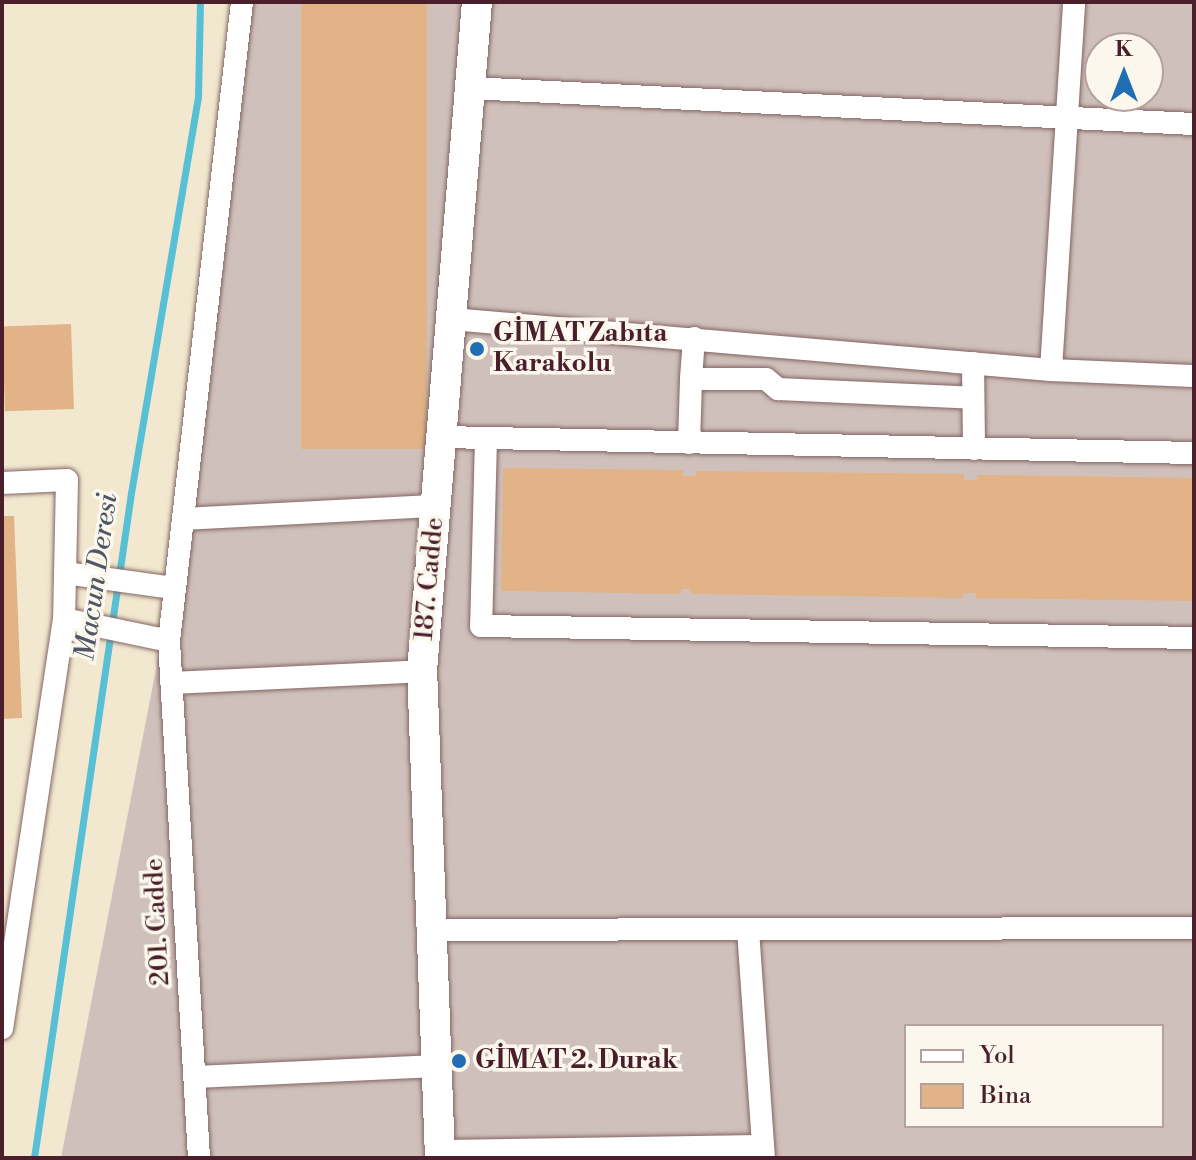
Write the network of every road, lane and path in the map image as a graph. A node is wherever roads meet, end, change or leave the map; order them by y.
1 (242, 2) edge
2 (477, 2) edge
3 (1074, 2) edge
4 (470, 88) junction
5 (1067, 114) junction
6 (1194, 124) edge
7 (451, 319) junction
8 (694, 338) junction
9 (973, 363) junction
10 (1051, 370) junction
11 (1194, 376) edge
12 (691, 379) junction
13 (973, 398) junction
14 (442, 437) junction
15 (486, 439) junction
16 (689, 443) junction
17 (974, 449) junction
18 (1194, 453) edge
19 (2, 483) edge
20 (436, 506) junction
21 (184, 519) junction
22 (65, 573) junction
23 (173, 588) junction
24 (64, 619) junction
25 (1194, 638) edge
26 (169, 641) junction
27 (422, 671) junction
28 (172, 683) junction
29 (1194, 928) edge
30 (431, 930) junction
31 (748, 930) junction
32 (2, 1028) edge
33 (437, 1066) junction
34 (195, 1077) junction
35 (763, 1152) edge
36 (440, 1155) edge
37 (199, 1158) edge

1 - 21 street, 201. Cadde
2 - 4 main road, 187. Cadde
3 - 5 street
4 - 5 street
4 - 7 main road, 187. Cadde
5 - 6 street
5 - 10 street
7 - 8 street
7 - 14 main road, 187. Cadde
8 - 9 street
8 - 12 street
9 - 10 street
9 - 13 street
10 - 11 street
12 - 13 street
12 - 16 street
13 - 17 street
14 - 15 street
14 - 20 main road, 187. Cadde
15 - 16 street
15 - 25 street
16 - 17 street
17 - 18 street
19 - 22 street
20 - 21 street
20 - 27 main road, 187. Cadde
21 - 23 street, 201. Cadde
22 - 23 street
22 - 24 street
23 - 26 street, 201. Cadde
24 - 26 street
24 - 32 street
26 - 28 street, 201. Cadde
27 - 28 street
27 - 30 main road, 187. Cadde
28 - 34 street, 201. Cadde
29 - 31 street
30 - 31 street
30 - 33 main road, 187. Cadde
31 - 35 street
33 - 34 street
33 - 36 main road, 187. Cadde
34 - 37 street, 201. Cadde
35 - 36 street

